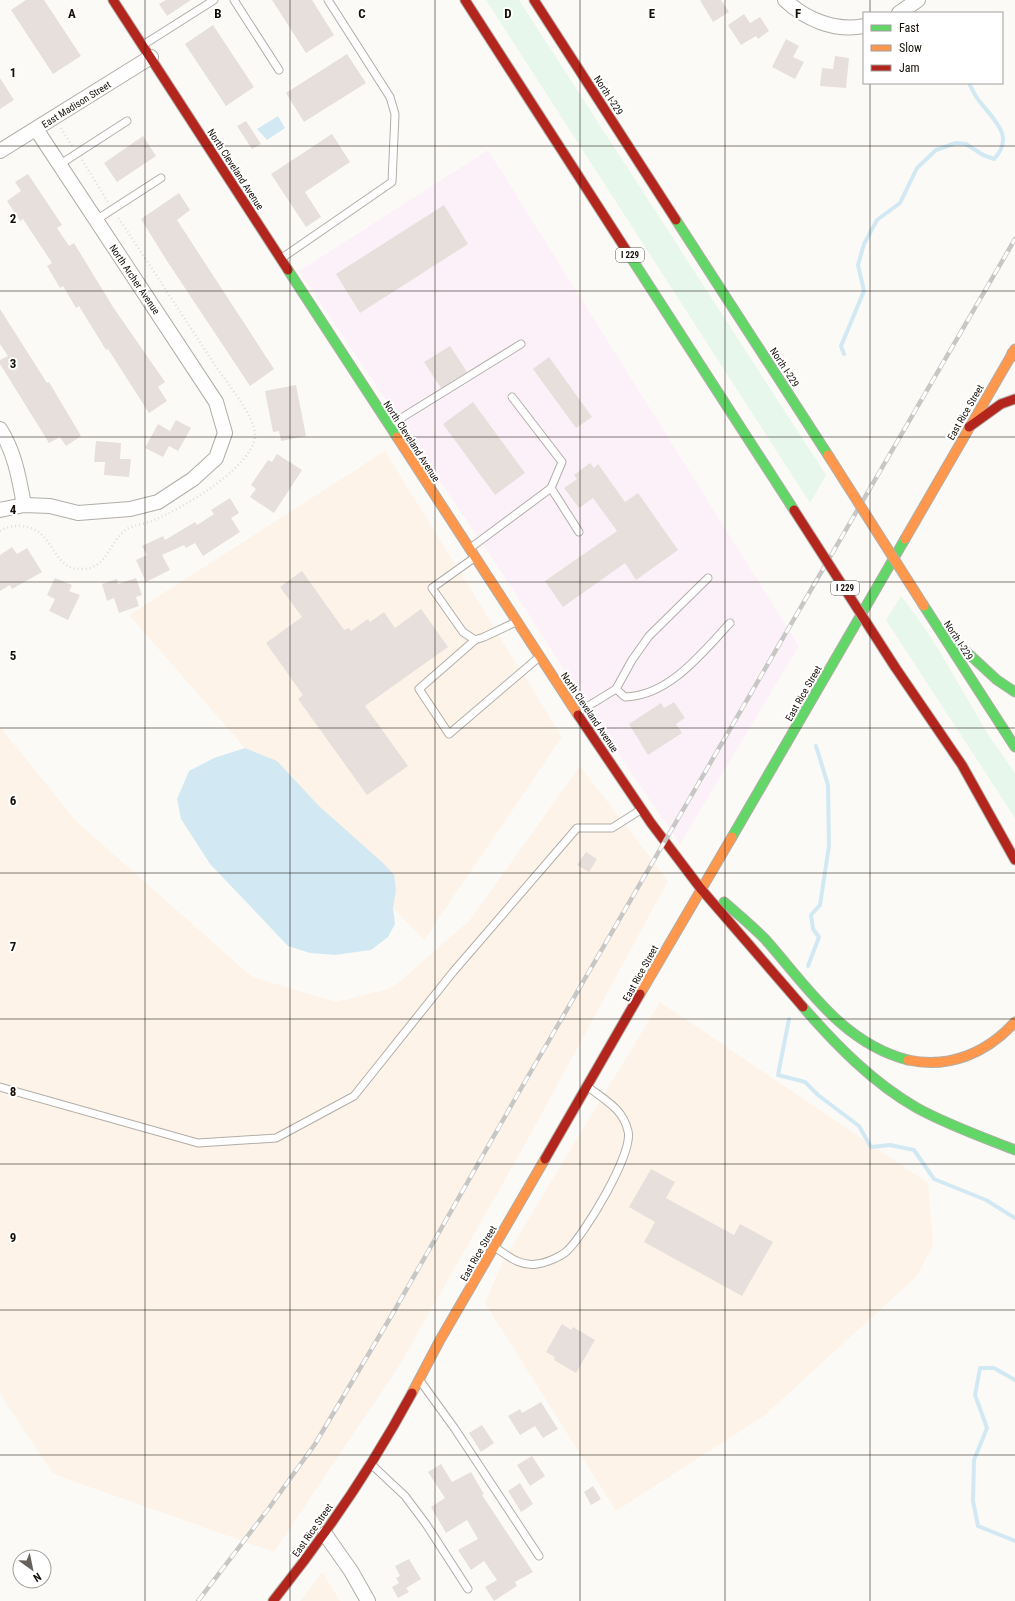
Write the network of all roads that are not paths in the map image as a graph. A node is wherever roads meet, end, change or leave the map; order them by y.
1 (113, 0) edge
2 (214, 0) edge
3 (234, 0) edge
4 (328, 0) edge
5 (465, 0) edge
6 (534, 0) edge
7 (785, 0) edge
8 (918, 0) edge
9 (900, 12) edge
10 (863, 26) edge
11 (147, 51) junction
12 (279, 70) dead end
13 (127, 121) dead end
14 (36, 129) junction
15 (0, 151) edge
16 (59, 165) junction
17 (162, 178) dead end
18 (96, 220) junction
19 (281, 259) junction
20 (521, 344) dead end
21 (1014, 353) edge
22 (512, 397) dead end
23 (1015, 399) edge
24 (389, 426) junction
25 (970, 427) junction
26 (0, 429) edge
27 (551, 488) junction
28 (24, 505) junction
29 (0, 510) edge
30 (579, 532) dead end
31 (469, 549) junction
32 (474, 558) junction
33 (708, 578) dead end
34 (516, 622) junction
35 (730, 623) dead end
36 (934, 623) junction
37 (475, 640) junction
38 (539, 657) junction
39 (616, 689) junction
40 (1015, 692) edge
41 (577, 713) junction
42 (1015, 747) edge
43 (962, 766) junction
44 (642, 809) junction
45 (1015, 846) edge
46 (1015, 860) edge
47 (701, 889) junction
48 (1015, 1022) edge
49 (0, 1087) edge
50 (588, 1087) junction
51 (1015, 1150) edge
52 (494, 1247) junction
53 (420, 1380) junction
54 (370, 1464) junction
55 (324, 1534) junction
56 (539, 1556) dead end
57 (468, 1589) dead end
58 (274, 1601) edge
59 (368, 1601) edge

1 - 11 main road, North Cleveland Avenue
2 - 11 lane
3 - 12 lane
4 - 19 lane
5 - 43 main road, I 229, bridge
6 - 36 main road, North I-229, bridge
7 - 10 street
8 - 9 street
11 - 14 street, East Madison Street
11 - 19 main road, North Cleveland Avenue
13 - 16 lane
14 - 15 street, East Madison Street
14 - 16 street, North Archer Avenue
16 - 18 street, North Archer Avenue
17 - 18 lane
18 - 28 street, North Archer Avenue
19 - 24 main road, North Cleveland Avenue
20 - 24 lane
21 - 25 main road, East Rice Street
22 - 27 lane
23 - 25 main road
24 - 31 main road, North Cleveland Avenue
25 - 47 main road, East Rice Street
26 - 28 street
27 - 30 lane
27 - 31 lane
28 - 29 street
31 - 32 main road, North Cleveland Avenue
32 - 34 main road, North Cleveland Avenue
32 - 37 lane
33 - 39 lane
34 - 37 lane
34 - 38 main road, North Cleveland Avenue
35 - 39 lane
36 - 40 main road
36 - 42 main road, North I-229
37 - 38 lane
38 - 41 main road, North Cleveland Avenue
39 - 41 lane
41 - 44 main road, North Cleveland Avenue
43 - 45 main road, I 229
43 - 46 main road
44 - 47 main road, North Cleveland Avenue
44 - 49 lane
47 - 48 main road
47 - 50 main road, East Rice Street
47 - 51 main road, North Cleveland Avenue
50 - 52 main road, East Rice Street
50 - 52 lane
52 - 53 main road, East Rice Street
53 - 54 main road, East Rice Street
53 - 56 lane
54 - 55 main road, East Rice Street
54 - 57 lane
55 - 58 main road, East Rice Street
55 - 59 street

